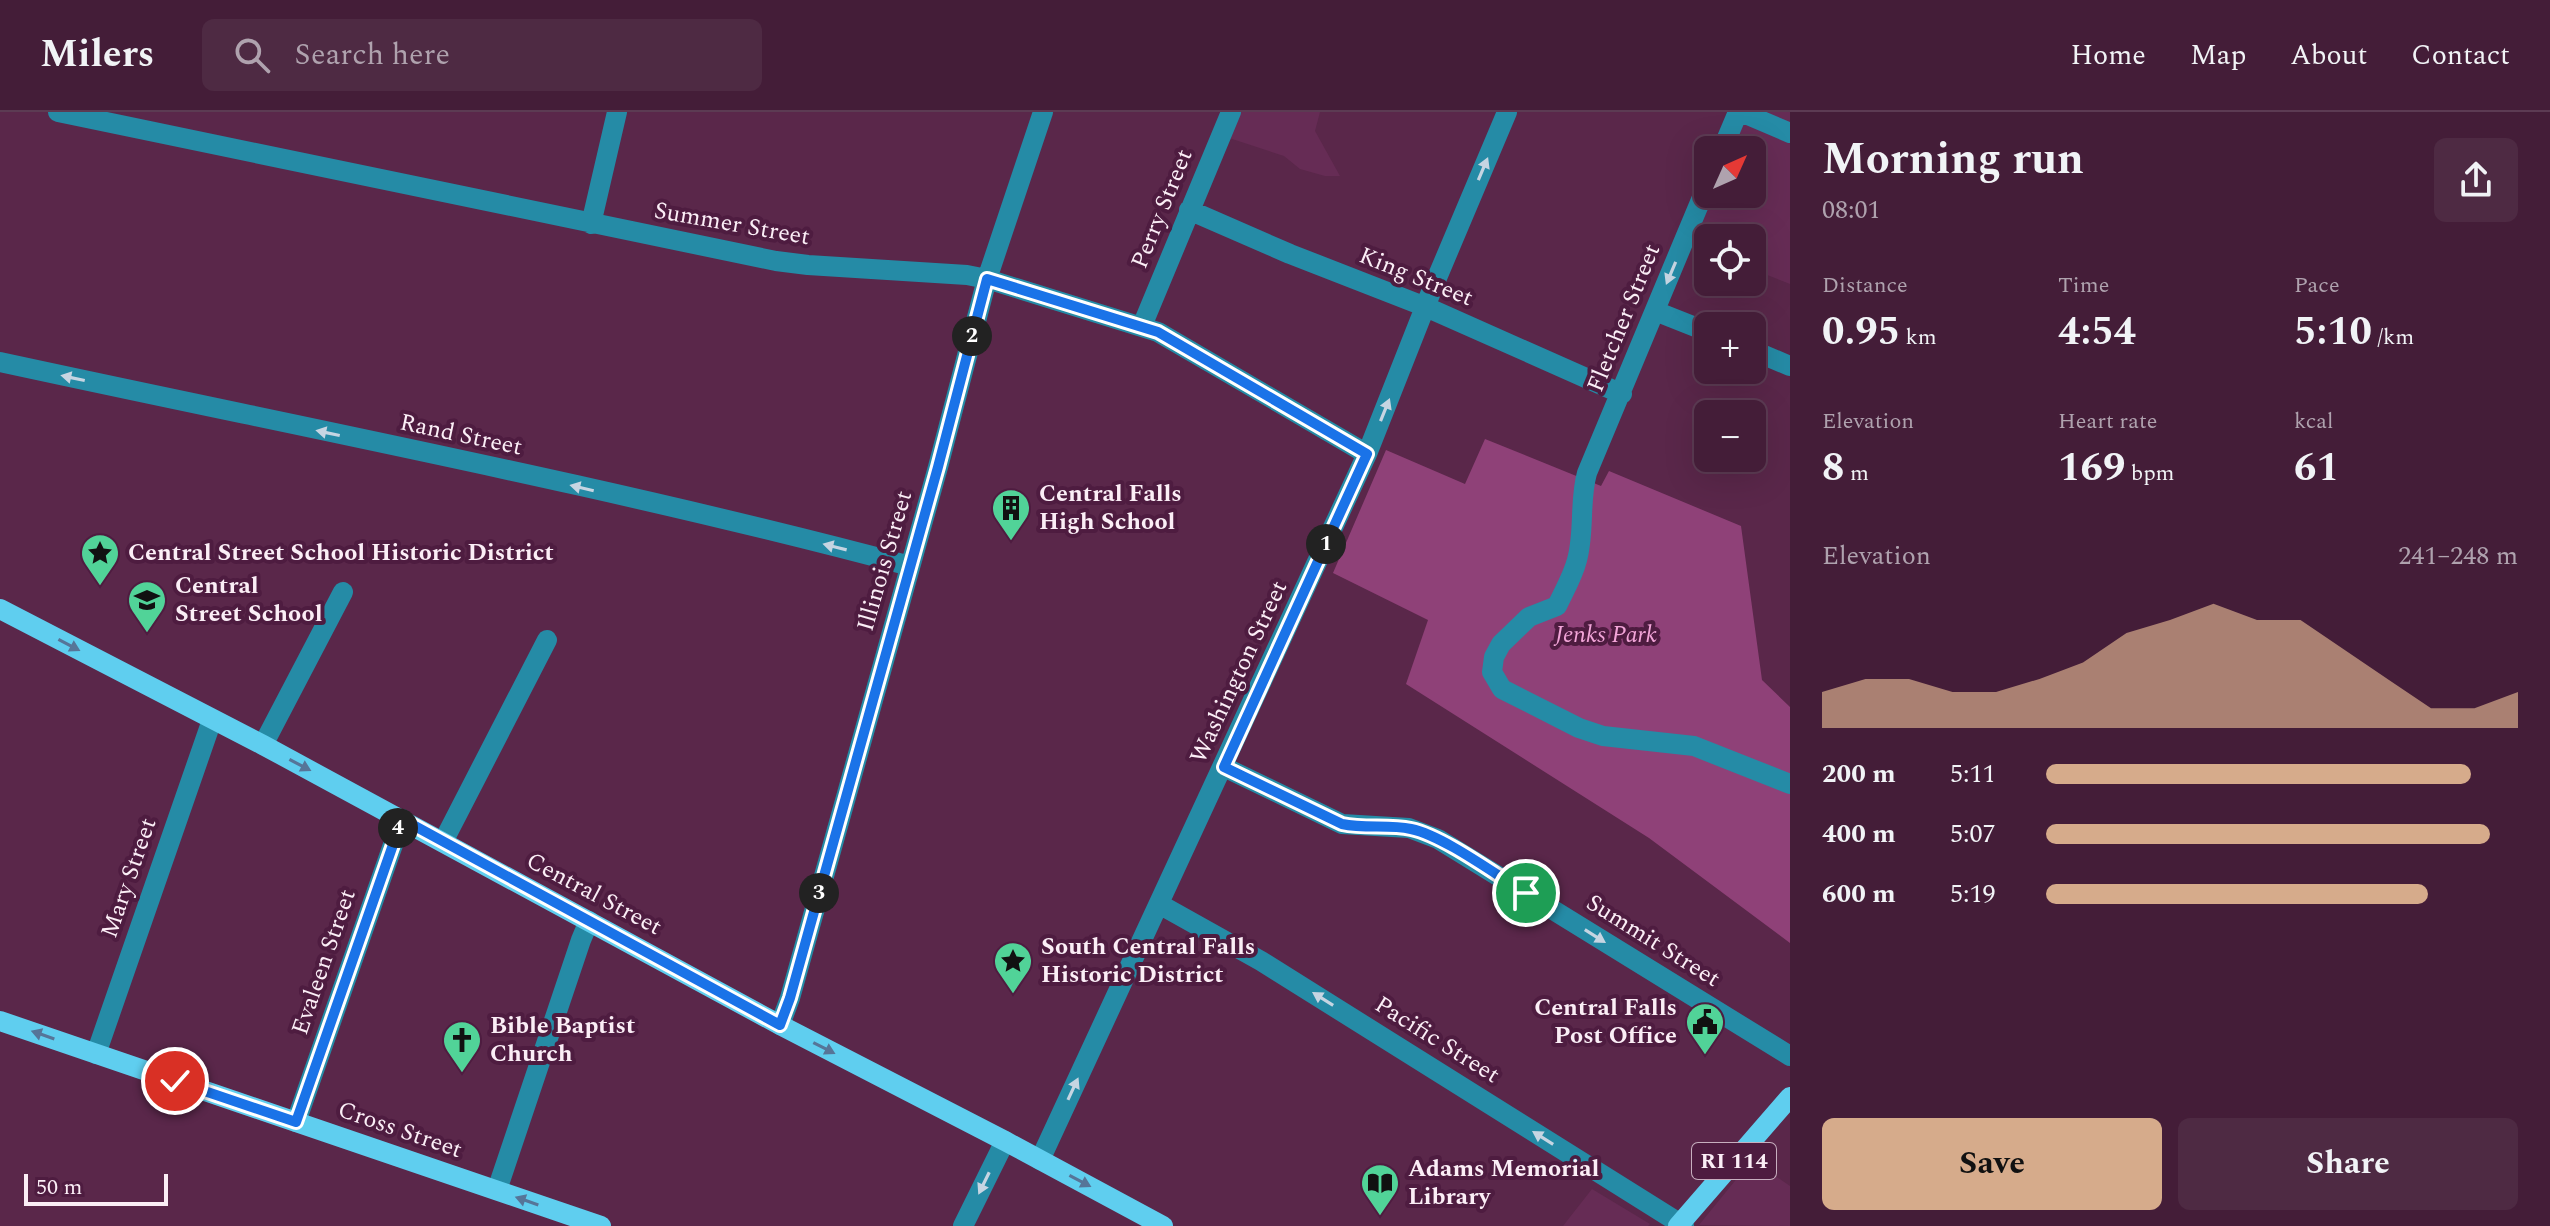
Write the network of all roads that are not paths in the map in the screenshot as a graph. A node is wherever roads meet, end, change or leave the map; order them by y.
1 (58, 112) edge
2 (617, 112) edge
3 (1043, 112) edge
4 (1231, 112) edge
5 (1506, 112) edge
6 (1739, 112) edge
7 (1790, 133) edge
8 (1728, 136) edge
9 (1698, 208) edge
10 (1189, 210) junction
11 (591, 224) junction
12 (987, 279) junction
13 (1426, 307) junction
14 (1655, 311) junction
15 (1142, 326) junction
16 (1694, 326) edge
17 (1766, 356) edge
18 (0, 362) edge
19 (1790, 366) edge
20 (1622, 394) junction
21 (1367, 454) junction
22 (910, 566) junction
23 (343, 592) dead end
24 (0, 609) edge
25 (547, 640) dead end
26 (212, 720) junction
27 (263, 745) junction
28 (1224, 767) junction
29 (1790, 784) edge
30 (402, 819) junction
31 (443, 842) junction
32 (1159, 904) junction
33 (589, 921) junction
34 (0, 1021) edge
35 (780, 1025) junction
36 (96, 1054) junction
37 (1790, 1056) edge
38 (1790, 1097) edge
39 (296, 1122) junction
40 (1005, 1141) junction
41 (1040, 1160) junction
42 (497, 1190) junction
43 (1681, 1225) edge
44 (601, 1226) edge
45 (963, 1226) edge
46 (1163, 1226) edge

1 - 11 street, Summer Street
2 - 11 street
3 - 12 street, Illinois Street
4 - 10 street, Perry Street
13 -> 5 street, Washington Street
6 - 7 street
6 - 8 street
9 -> 14 street, Fletcher Street
10 - 13 street, King Street
10 - 15 street, Perry Street
11 - 12 street, Summer Street
12 - 15 street, Summer Street
12 - 22 street, Illinois Street
13 - 20 street, King Street
21 -> 13 street, Washington Street
14 - 16 street
14 - 20 street, Fletcher Street
15 - 21 street, Summer Street
17 - 19 street
22 -> 18 street, Rand Street
20 - 29 street, Fletcher Street
21 - 28 street, Washington Street
22 - 35 street, Illinois Street
23 - 27 street
24 -> 26 main road, Central Street
25 - 31 street
26 - 27 main road, Central Street
26 - 36 street, Mary Street
27 -> 30 main road, Central Street
28 - 32 street, Washington Street
28 -> 37 street, Summit Street
30 - 31 main road, Central Street
30 - 39 street, Evaleen Street
31 - 33 main road, Central Street
41 -> 32 street, Washington Street
43 -> 32 street, Pacific Street
33 - 35 main road, Central Street
33 - 42 street
36 -> 34 main road, Cross Street
35 -> 40 main road, Central Street
36 - 39 main road, Cross Street
38 - 43 main road, RI 114
39 - 42 main road, Cross Street
40 - 41 main road, Central Street
40 -> 45 street
41 -> 46 main road, Central Street
44 -> 42 main road, Cross Street

